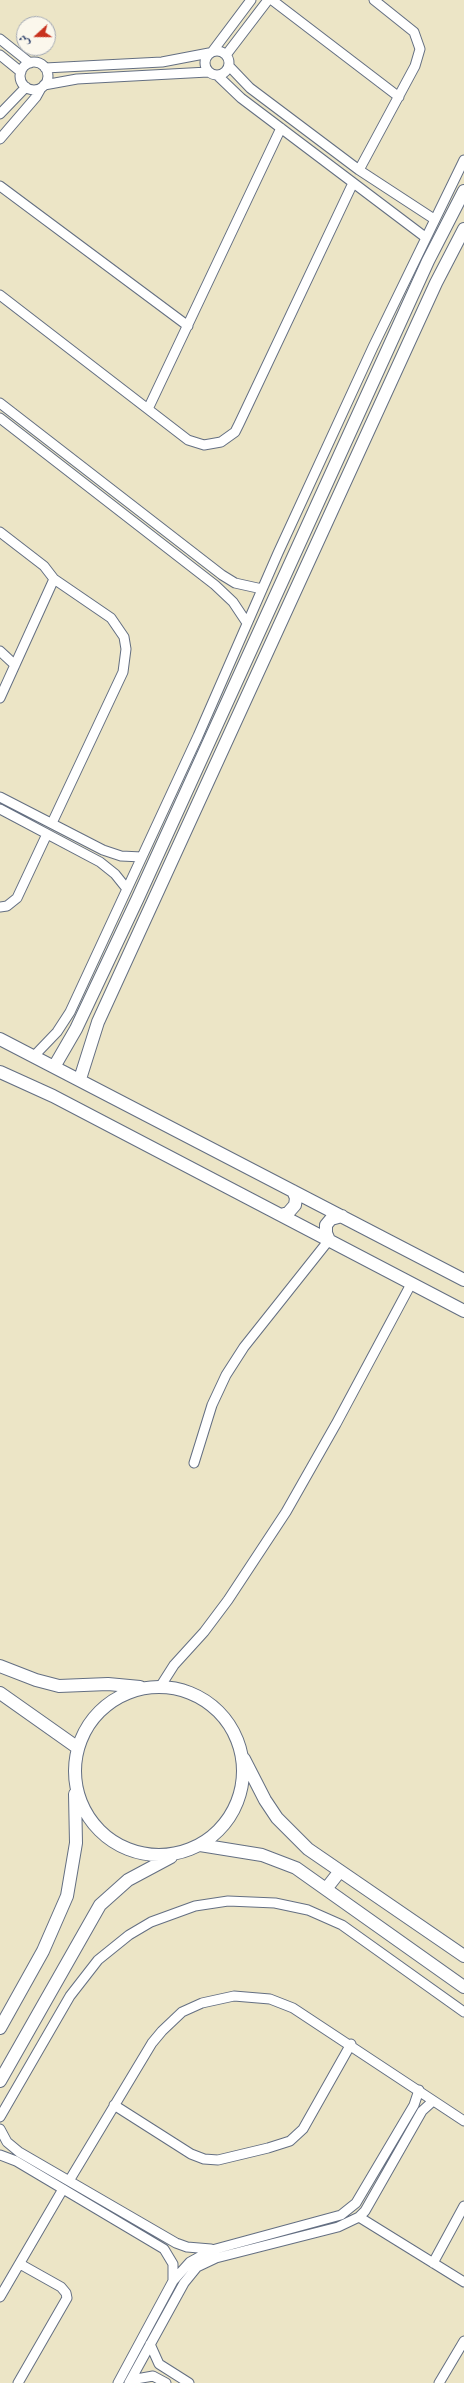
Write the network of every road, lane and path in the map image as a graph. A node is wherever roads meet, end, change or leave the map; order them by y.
1 (251, 0) edge
2 (268, 0) edge
3 (272, 0) edge
4 (374, 0) edge
5 (0, 38) edge
6 (210, 52) junction
7 (0, 55) edge
8 (226, 55) junction
9 (30, 63) junction
10 (229, 66) junction
11 (45, 68) junction
12 (21, 72) junction
13 (208, 72) junction
14 (218, 76) junction
15 (43, 86) junction
16 (26, 87) junction
17 (399, 97) junction
18 (0, 114) edge
19 (281, 128) junction
20 (0, 139) edge
21 (464, 160) edge
22 (359, 170) junction
23 (353, 183) junction
24 (0, 186) edge
25 (464, 191) edge
26 (434, 219) junction
27 (464, 230) edge
28 (425, 237) junction
29 (0, 296) edge
30 (188, 326) junction
31 (0, 403) edge
32 (148, 409) junction
33 (0, 418) edge
34 (0, 532) edge
35 (54, 579) junction
36 (262, 589) junction
37 (247, 623) junction
38 (254, 642) junction
39 (270, 649) junction
40 (0, 651) edge
41 (15, 665) junction
42 (0, 698) edge
43 (0, 797) edge
44 (0, 809) edge
45 (52, 823) junction
46 (47, 834) junction
47 (142, 856) junction
48 (127, 889) junction
49 (0, 907) edge
50 (0, 1038) edge
51 (34, 1056) junction
52 (54, 1067) junction
53 (0, 1072) edge
54 (80, 1079) junction
55 (293, 1191) junction
56 (281, 1215) junction
57 (342, 1216) junction
58 (329, 1240) junction
59 (464, 1280) edge
60 (412, 1284) junction
61 (464, 1311) edge
62 (194, 1463) dead end
63 (0, 1666) edge
64 (154, 1687) junction
65 (0, 1693) edge
66 (78, 1748) junction
67 (240, 1751) junction
68 (75, 1781) junction
69 (200, 1845) junction
70 (179, 1853) junction
71 (340, 1871) junction
72 (326, 1889) junction
73 (464, 1956) edge
74 (464, 1987) edge
75 (464, 2012) edge
76 (0, 2028) edge
77 (351, 2044) junction
78 (0, 2080) edge
79 (419, 2090) junction
80 (434, 2101) junction
81 (114, 2105) junction
82 (0, 2117) edge
83 (464, 2121) edge
84 (0, 2129) edge
85 (0, 2155) edge
86 (69, 2181) junction
87 (63, 2189) junction
88 (464, 2206) edge
89 (358, 2217) junction
90 (212, 2250) junction
91 (433, 2263) junction
92 (20, 2264) junction
93 (174, 2281) junction
94 (464, 2282) edge
95 (0, 2297) edge
96 (464, 2341) edge
97 (150, 2344) junction
98 (130, 2381) edge
99 (18, 2383) edge
100 (118, 2383) edge
101 (166, 2383) edge
102 (189, 2383) edge
103 (439, 2383) edge

1 - 6 street
2 - 8 street
3 - 17 street
4 - 17 street
5 - 9 street
6 - 8 street
6 - 11 street
6 - 13 street
7 - 12 street
8 - 10 street
9 - 11 street
9 - 12 street
10 - 14 street
10 - 22 street
11 - 15 street
12 - 16 street
13 - 14 street
13 - 15 street
14 - 19 street
15 - 16 street
15 - 20 street
16 - 18 street
17 - 22 street
19 - 23 street
19 - 30 street
21 - 26 street
22 - 26 street
23 - 28 street
23 - 32 street
24 - 30 street
25 - 38 street
26 - 28 street
27 - 39 street
28 - 36 street
29 - 32 street
30 - 32 street
31 - 36 street
33 - 37 street
34 - 35 street
35 - 41 street
35 - 45 street
36 - 37 street
37 - 47 street
38 - 39 street
38 - 52 street
39 - 54 street
40 - 41 street
41 - 42 street
43 - 45 street
44 - 46 street
45 - 47 street
46 - 48 street
46 - 49 street
47 - 48 street
48 - 51 street
50 - 51 street
51 - 52 street
52 - 54 street
53 - 56 street
54 - 55 street
55 - 56 street
55 - 57 street
56 - 58 street
57 - 58 street
57 - 59 street
58 - 60 street
58 - 62 street
60 - 61 street
60 - 64 street
63 - 64 street
64 - 66 street
64 - 67 street
65 - 66 street
66 - 68 street
67 - 69 street
67 - 71 street
68 - 70 street
68 - 76 street
69 - 70 street
69 - 72 street
70 - 78 street
71 - 72 street
71 - 73 street
72 - 74 street
75 - 82 street
77 - 79 street
77 - 81 street
77 - 81 street
79 - 80 street
79 - 90 street
80 - 83 street
80 - 89 street
81 - 86 street
84 - 86 street
85 - 87 street
86 - 90 street
87 - 92 street
87 - 93 street
88 - 91 street
89 - 91 street
89 - 97 street
90 - 93 street
91 - 94 street
92 - 95 street
92 - 99 street
93 - 100 street
96 - 103 street
97 - 98 street
97 - 102 street
98 - 101 street

